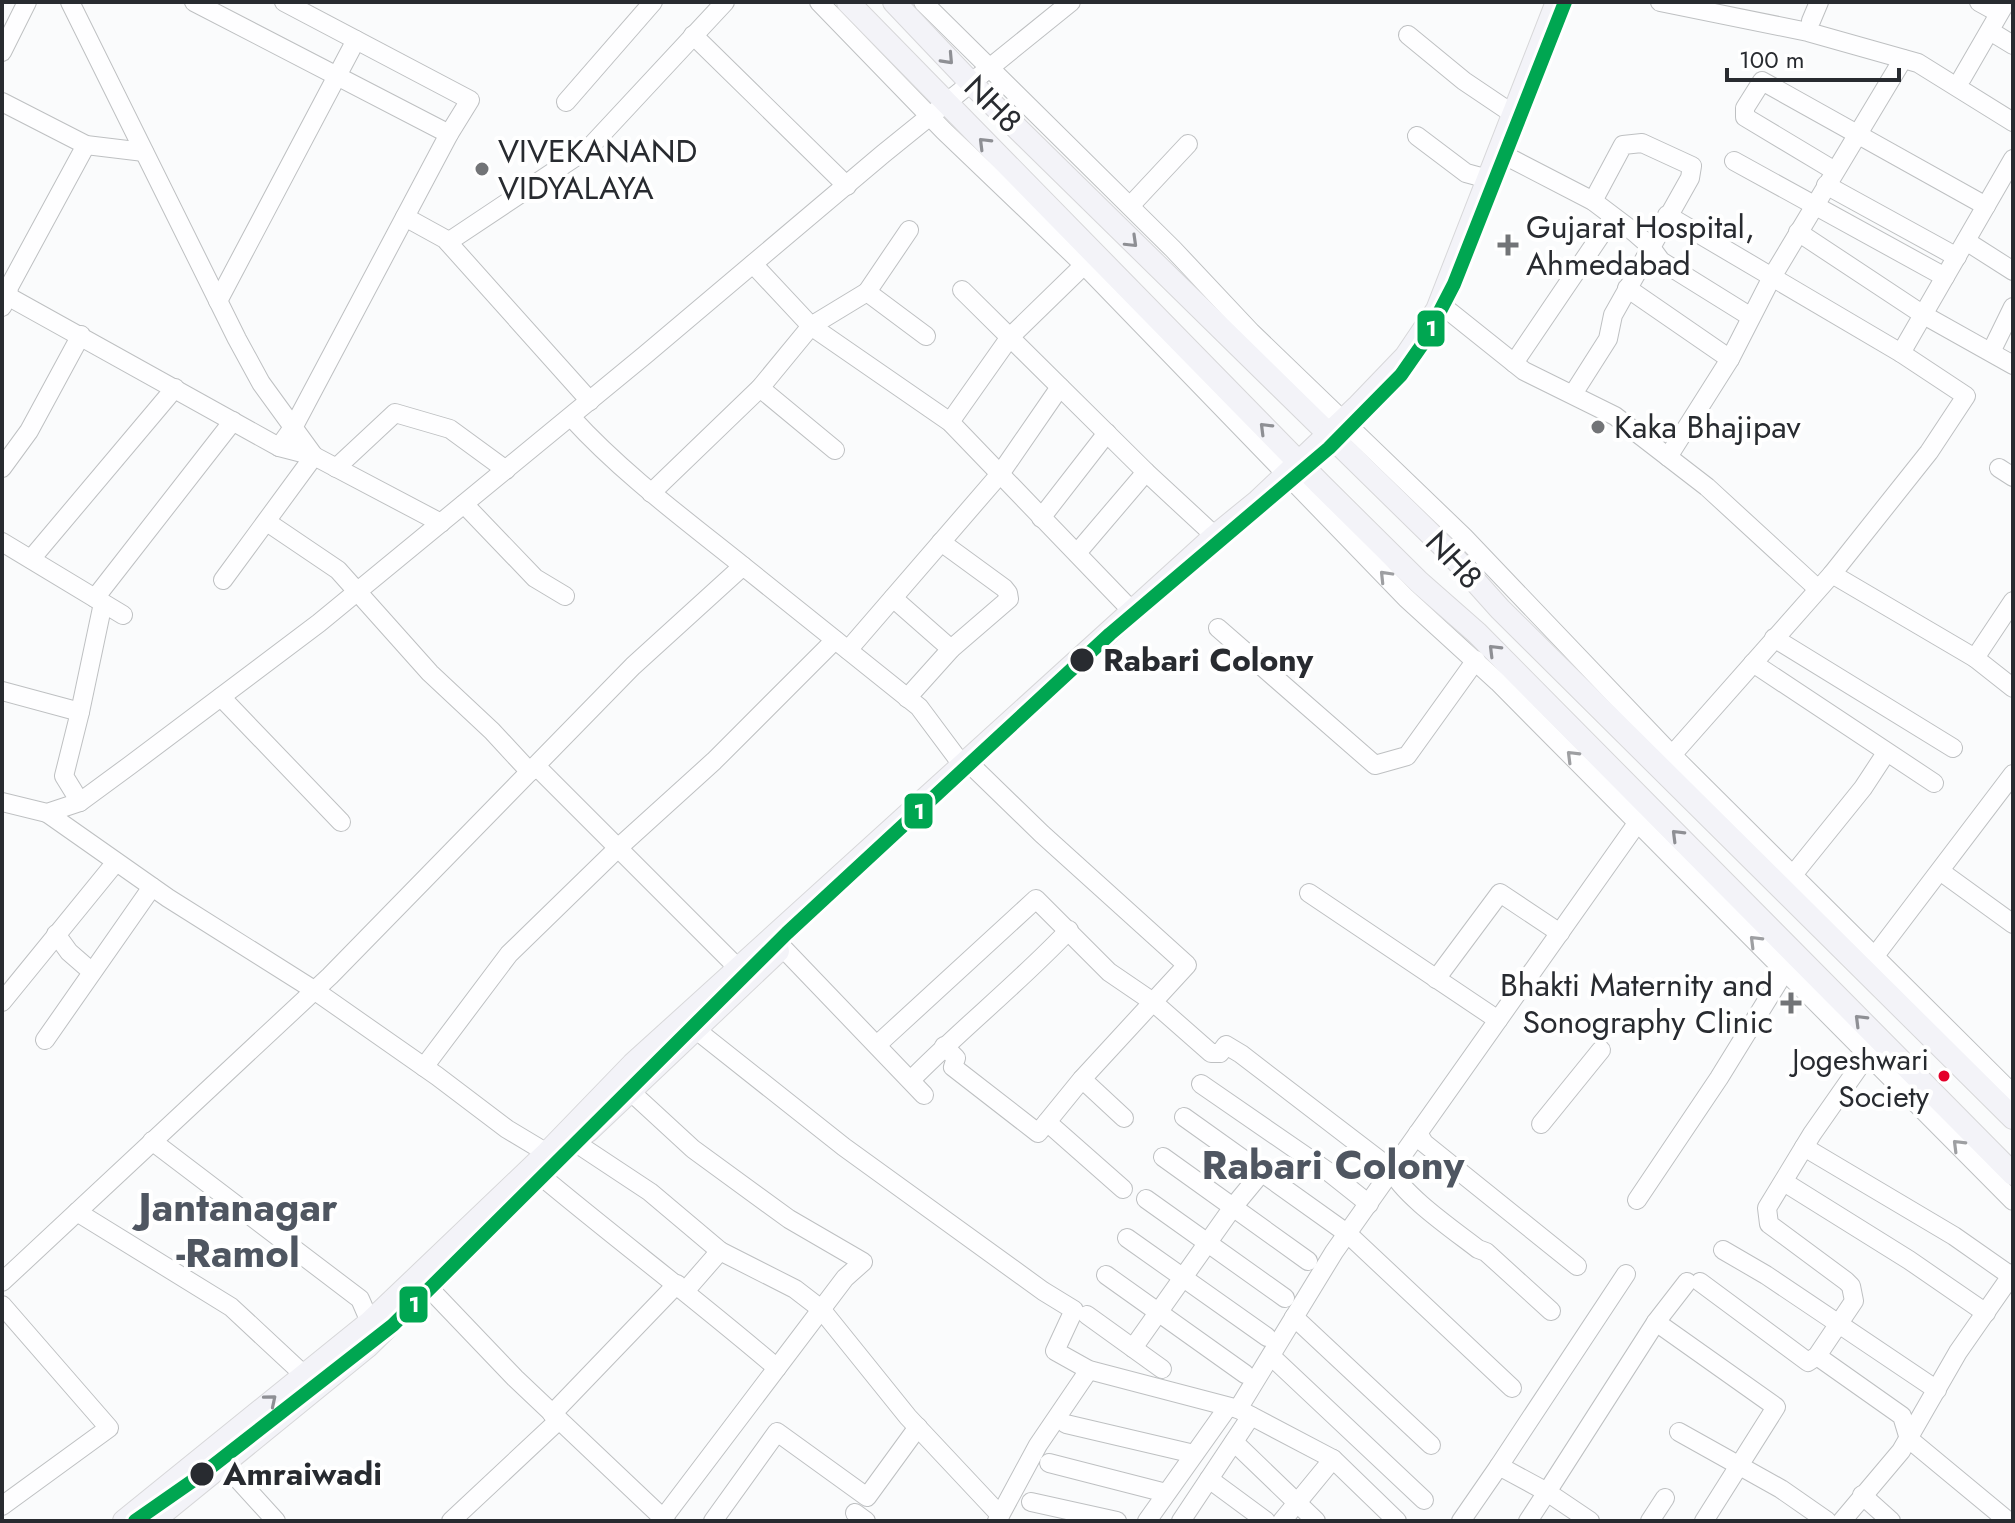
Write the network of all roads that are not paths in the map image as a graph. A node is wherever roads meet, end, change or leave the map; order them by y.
1 (27, 2) edge
2 (70, 2) edge
3 (194, 2) edge
4 (284, 2) edge
5 (653, 2) edge
6 (725, 2) edge
7 (819, 2) edge
8 (848, 2) edge
9 (894, 2) edge
10 (923, 2) edge
11 (1071, 2) edge
12 (1557, 2) edge
13 (1568, 2) edge
14 (1660, 2) edge
15 (1712, 2) edge
16 (1819, 2) edge
17 (1979, 2) edge
18 (2002, 8) edge
19 (1811, 21) junction
20 (1990, 31) junction
21 (693, 35) junction
22 (1408, 35) dead end
23 (356, 40) junction
24 (2013, 45) edge
25 (2, 52) edge
26 (1903, 59) junction
27 (990, 70) junction
28 (336, 76) junction
29 (1962, 78) junction
30 (971, 83) junction
31 (2, 102) edge
32 (566, 102) dead end
33 (937, 109) junction
34 (2013, 111) edge
35 (1513, 114) junction
36 (2013, 122) edge
37 (449, 134) junction
38 (1856, 135) junction
39 (1417, 136) dead end
40 (1188, 144) dead end
41 (86, 145) junction
42 (144, 152) junction
43 (1508, 157) junction
44 (2013, 159) edge
45 (1734, 161) dead end
46 (1831, 178) junction
47 (1488, 179) junction
48 (847, 186) junction
49 (1593, 201) junction
50 (1815, 204) junction
51 (1130, 206) junction
52 (1986, 206) junction
53 (1667, 215) junction
54 (405, 217) junction
55 (1613, 217) junction
56 (909, 230) dead end
57 (1798, 232) junction
58 (448, 242) junction
59 (1650, 246) junction
60 (1962, 249) junction
61 (753, 264) junction
62 (1084, 265) junction
63 (2013, 271) edge
64 (1772, 277) junction
65 (1945, 277) junction
66 (1627, 288) junction
67 (962, 290) dead end
68 (867, 292) junction
69 (4, 299) edge
70 (218, 301) junction
71 (2013, 307) edge
72 (1449, 311) junction
73 (1922, 314) junction
74 (1751, 317) junction
75 (811, 326) junction
76 (2009, 327) edge
77 (81, 335) junction
78 (926, 336) dead end
79 (1010, 337) junction
80 (1991, 352) junction
81 (1901, 353) junction
82 (1730, 359) junction
83 (1514, 363) junction
84 (2013, 365) edge
85 (1060, 387) junction
86 (175, 388) junction
87 (760, 388) junction
88 (1573, 394) junction
89 (590, 401) junction
90 (571, 417) junction
91 (233, 421) junction
92 (950, 422) junction
93 (294, 426) junction
94 (1339, 430) junction
95 (1107, 433) junction
96 (279, 447) junction
97 (835, 450) dead end
98 (314, 456) junction
99 (1668, 457) junction
100 (2, 468) edge
101 (336, 468) junction
102 (506, 470) junction
103 (1146, 472) junction
104 (1000, 474) junction
105 (1301, 475) junction
106 (651, 493) junction
107 (464, 504) junction
108 (1041, 518) junction
109 (267, 522) junction
110 (441, 523) junction
111 (1221, 538) junction
112 (2, 542) edge
113 (941, 542) junction
114 (1077, 553) junction
115 (31, 559) junction
116 (743, 566) junction
117 (1832, 574) junction
118 (223, 580) dead end
119 (1818, 589) junction
120 (358, 591) junction
121 (565, 596) dead end
122 (893, 598) junction
123 (99, 600) junction
124 (2013, 601) edge
125 (1133, 612) junction
126 (123, 615) dead end
127 (1218, 628) dead end
128 (1774, 638) junction
129 (842, 645) junction
130 (951, 649) junction
131 (1975, 658) junction
132 (1476, 660) junction
133 (1753, 663) junction
134 (2013, 688) edge
135 (2, 691) edge
136 (221, 697) junction
137 (907, 698) junction
138 (80, 712) junction
139 (1953, 748) dead end
140 (1886, 753) junction
141 (1672, 755) junction
142 (968, 767) junction
143 (533, 769) junction
144 (2013, 774) edge
145 (1934, 783) dead end
146 (2, 802) edge
147 (80, 802) junction
148 (47, 813) junction
149 (341, 822) dead end
150 (1638, 822) junction
151 (618, 848) junction
152 (116, 862) junction
153 (1940, 871) junction
154 (1792, 876) junction
155 (152, 887) junction
156 (1309, 893) dead end
157 (2013, 924) edge
158 (1069, 930) junction
159 (1560, 933) junction
160 (56, 934) junction
161 (782, 947) junction
162 (1874, 957) junction
163 (1785, 971) junction
164 (92, 972) junction
165 (743, 973) junction
166 (1436, 979) junction
167 (314, 990) junction
168 (2, 1002) edge
169 (1153, 1002) junction
170 (1498, 1020) junction
171 (695, 1029) junction
172 (45, 1040) dead end
173 (878, 1044) junction
174 (944, 1046) junction
175 (1601, 1050) dead end
176 (1868, 1054) junction
177 (424, 1067) junction
178 (1082, 1079) junction
179 (911, 1080) junction
180 (1201, 1084) dead end
181 (630, 1091) junction
182 (2013, 1094) edge
183 (924, 1095) dead end
184 (1184, 1117) dead end
185 (1124, 1118) dead end
186 (2013, 1118) edge
187 (1047, 1122) junction
188 (1541, 1124) dead end
189 (1418, 1133) junction
190 (152, 1141) junction
191 (576, 1143) junction
192 (1804, 1147) junction
193 (547, 1153) junction
194 (1163, 1157) dead end
195 (1391, 1169) junction
196 (1262, 1172) junction
197 (2013, 1174) edge
198 (541, 1176) junction
199 (1784, 1182) junction
200 (1123, 1189) dead end
201 (1146, 1199) dead end
202 (1637, 1200) dead end
203 (2013, 1201) edge
204 (1369, 1204) junction
205 (1233, 1207) junction
206 (77, 1212) junction
207 (1348, 1234) junction
208 (1127, 1238) dead end
209 (1208, 1243) junction
210 (1723, 1250) dead end
211 (720, 1251) junction
212 (1308, 1261) dead end
213 (1577, 1266) dead end
214 (1626, 1274) dead end
215 (5, 1275) edge
216 (1106, 1275) dead end
217 (2012, 1275) edge
218 (1183, 1278) junction
219 (428, 1287) junction
220 (681, 1287) junction
221 (1285, 1298) dead end
222 (2, 1305) edge
223 (821, 1309) junction
224 (1551, 1311) dead end
225 (1159, 1312) junction
226 (1986, 1313) junction
227 (1087, 1315) dead end
228 (1294, 1317) junction
229 (370, 1322) junction
230 (1656, 1322) junction
231 (1839, 1326) junction
232 (1267, 1337) dead end
233 (1133, 1348) junction
234 (1271, 1356) junction
235 (1817, 1356) junction
236 (777, 1368) junction
237 (1162, 1369) dead end
238 (1089, 1370) junction
239 (303, 1374) junction
240 (1245, 1374) dead end
241 (1512, 1388) dead end
242 (1937, 1390) junction
243 (1239, 1411) junction
244 (556, 1417) junction
245 (1066, 1424) dead end
246 (918, 1427) junction
247 (1679, 1432) dead end
248 (1909, 1439) junction
249 (1234, 1442) junction
250 (1431, 1445) dead end
251 (1194, 1454) junction
252 (1333, 1459) junction
253 (1049, 1463) dead end
254 (224, 1464) junction
255 (1499, 1466) junction
256 (1738, 1467) junction
257 (1209, 1479) junction
258 (1547, 1492) junction
259 (1166, 1493) junction
260 (1862, 1495) junction
261 (1665, 1498) dead end
262 (1424, 1500) dead end
263 (1031, 1502) dead end
264 (1296, 1504) junction
265 (2, 1506) edge
266 (1190, 1517) edge
267 (999, 1518) edge
268 (270, 1519) edge
269 (664, 1520) edge
270 (124, 1521) edge
271 (153, 1521) edge
272 (451, 1521) edge
273 (713, 1521) edge
274 (1117, 1521) edge
275 (1147, 1521) edge
276 (1266, 1521) edge
277 (1282, 1521) edge
278 (1316, 1521) edge
279 (1397, 1521) edge
280 (1461, 1521) edge
281 (1528, 1521) edge
282 (1590, 1521) edge
283 (1650, 1521) edge
284 (1704, 1521) edge
285 (1827, 1521) edge
286 (1842, 1521) edge
287 (1891, 1521) edge
288 (2008, 1521) edge

1 - 25 street
2 - 42 street
3 - 28 street
4 - 23 street
5 - 32 street
6 - 21 street
7 - 33 street
8 - 33 main road, NH8
9 -> 30 main road, NH8
10 - 27 street
11 - 27 street
12 - 35 main road
13 - 43 main road
14 - 26 street
15 - 19 street
16 - 19 street
17 - 18 street
18 - 20 street
19 - 29 street
20 - 24 street
20 - 29 street
21 - 48 street
21 - 58 street
22 - 35 street
23 - 28 street
23 - 37 street
26 - 36 street
26 - 38 street
27 - 30 street
27 - 51 street
28 - 37 street
28 - 70 street
29 - 34 street
30 - 33 street
30 -> 94 main road, NH8
31 - 41 street
33 - 48 street
33 - 62 street
105 -> 33 main road, NH8
35 - 47 main road
37 - 54 street
38 - 46 street
38 - 46 street
38 - 52 street
39 - 47 street
40 - 51 street
41 - 42 street
41 - 69 street
42 - 70 street
43 - 49 street
43 - 72 main road
44 - 52 street
45 - 50 street
46 - 50 street
46 - 60 street
47 - 94 main road
48 - 61 street
49 - 53 street
49 - 55 street
50 - 57 street
50 - 65 street
51 - 94 street
52 - 60 street
53 - 59 street
53 - 64 street
54 - 58 street
54 - 93 street
55 - 59 street
55 - 83 street
56 - 68 street
57 - 64 street
57 - 73 street
58 - 89 street
59 - 66 street
59 - 74 street
60 - 63 street
60 - 65 street
61 - 75 street
61 - 89 street
62 - 79 street
62 - 105 street
64 - 74 street
64 - 81 street
65 - 73 street
66 - 82 street
66 - 88 street
67 - 79 street
68 - 75 street
68 - 78 street
69 - 77 street
70 - 93 street
71 - 76 street
72 - 83 street
72 - 94 main road
73 - 80 street
73 - 81 street
74 - 82 street
75 - 87 street
75 - 92 street
76 - 80 street
77 - 86 street
77 - 100 street
79 - 85 street
79 - 92 street
80 - 84 street
81 - 117 street
82 - 99 street
83 - 88 street
85 - 95 street
85 - 104 street
86 - 91 street
86 - 115 street
87 - 97 street
87 - 106 street
88 - 99 street
89 - 90 street
90 - 102 street
90 - 106 street
91 - 96 street
91 - 123 street
92 - 104 street
93 - 96 street
93 - 98 street
94 - 105 main road
94 - 141 street
94 - 186 main road, NH8
95 - 103 street
95 - 108 street
96 - 98 street
98 - 101 street
98 - 109 street
99 - 119 street
101 - 102 street
101 - 110 street
102 - 107 street
103 - 111 street
103 - 114 street
104 - 108 street
104 - 113 street
105 - 111 main road
132 -> 105 street
197 -> 105 main road, NH8
106 - 116 street
107 - 110 street
107 - 121 street
108 - 114 street
109 - 118 street
109 - 120 street
110 - 120 street
111 - 125 main road
111 - 142 main road
112 - 115 street
113 - 122 street
113 - 130 street
114 - 125 street
115 - 123 street
116 - 129 street
116 - 143 street
117 - 119 street
117 - 131 street
119 - 128 street
120 - 136 street
120 - 143 street
122 - 129 street
122 - 130 street
123 - 126 street
123 - 138 street
124 - 131 street
125 - 142 main road
127 - 132 street
128 - 133 street
128 - 139 street
129 - 137 street
129 - 151 street
130 - 137 street
131 - 134 street
150 -> 132 street
133 - 140 street
133 - 141 street
135 - 138 street
136 - 147 street
136 - 149 street
137 - 142 street
138 - 147 street
140 - 145 street
140 - 154 street
141 - 154 street
142 - 161 main road
142 - 165 main road
142 - 169 street
143 - 151 street
143 - 167 street
144 - 153 street
146 - 148 street
147 - 148 street
148 - 152 street
150 - 159 street
163 -> 150 street
151 - 165 street
151 - 177 street
152 - 155 street
152 - 160 street
153 - 157 street
153 - 162 street
154 - 162 street
155 - 164 street
155 - 167 street
156 - 166 street
158 - 169 street
158 - 173 street
158 - 174 street
159 - 166 street
159 - 170 street
160 - 164 street
160 - 168 street
161 - 165 main road
161 - 173 street
162 - 182 street
163 - 176 street
163 - 202 street
164 - 172 street
165 - 171 main road
165 - 193 main road
166 - 170 street
167 - 177 street
167 - 190 street
169 - 178 street
169 - 195 street
170 - 189 street
171 - 181 main road
171 - 238 street
173 - 179 street
174 - 179 street
174 - 187 street
175 - 188 street
176 - 192 street
203 -> 176 street
177 - 193 street
178 - 185 street
178 - 187 street
179 - 183 street
180 - 204 street
181 - 191 main road
181 - 223 street
184 - 196 street
187 - 200 street
189 - 195 street
189 - 213 street
190 - 206 street
190 - 229 street
191 - 198 main road
191 - 211 street
192 - 199 street
192 - 217 street
193 - 229 main road
194 - 205 street
195 - 204 street
195 - 224 street
196 - 205 street
196 - 207 street
198 - 219 main road
198 - 220 street
199 - 226 street
199 - 231 street
201 - 209 street
204 - 207 street
205 - 209 street
205 - 212 street
206 - 215 street
206 - 239 street
207 - 228 street
207 - 241 street
208 - 218 street
209 - 218 street
209 - 221 street
210 - 231 street
211 - 220 street
211 - 223 street
214 - 255 street
216 - 225 street
217 - 226 street
218 - 225 street
218 - 232 street
219 - 244 street
219 - 254 main road
220 - 236 street
220 - 244 street
222 - 265 street
223 - 236 street
223 - 246 street
225 - 233 street
225 - 240 street
226 - 242 street
227 - 233 street
228 - 234 street
228 - 250 street
229 - 239 main road
230 - 235 street
230 - 256 street
230 - 258 street
231 - 235 street
231 - 242 street
233 - 237 street
234 - 243 street
234 - 262 street
235 - 248 street
236 - 269 street
238 - 243 street
238 - 267 street
270 -> 239 main road
242 - 248 street
243 - 249 street
243 - 251 street
243 - 252 street
244 - 269 street
244 - 272 street
245 - 251 street
246 - 267 street
246 - 273 street
247 - 256 street
248 - 260 street
248 - 288 street
249 - 257 street
249 - 264 street
251 - 259 street
252 - 264 street
252 - 279 street
253 - 259 street
254 - 268 street
254 - 271 main road
255 - 258 street
255 - 280 street
256 - 284 street
256 - 285 street
257 - 266 street
257 - 276 street
258 - 281 street
258 - 282 street
259 - 275 street
260 - 286 street
260 - 287 street
261 - 283 street
263 - 274 street
264 - 277 street
264 - 278 street

